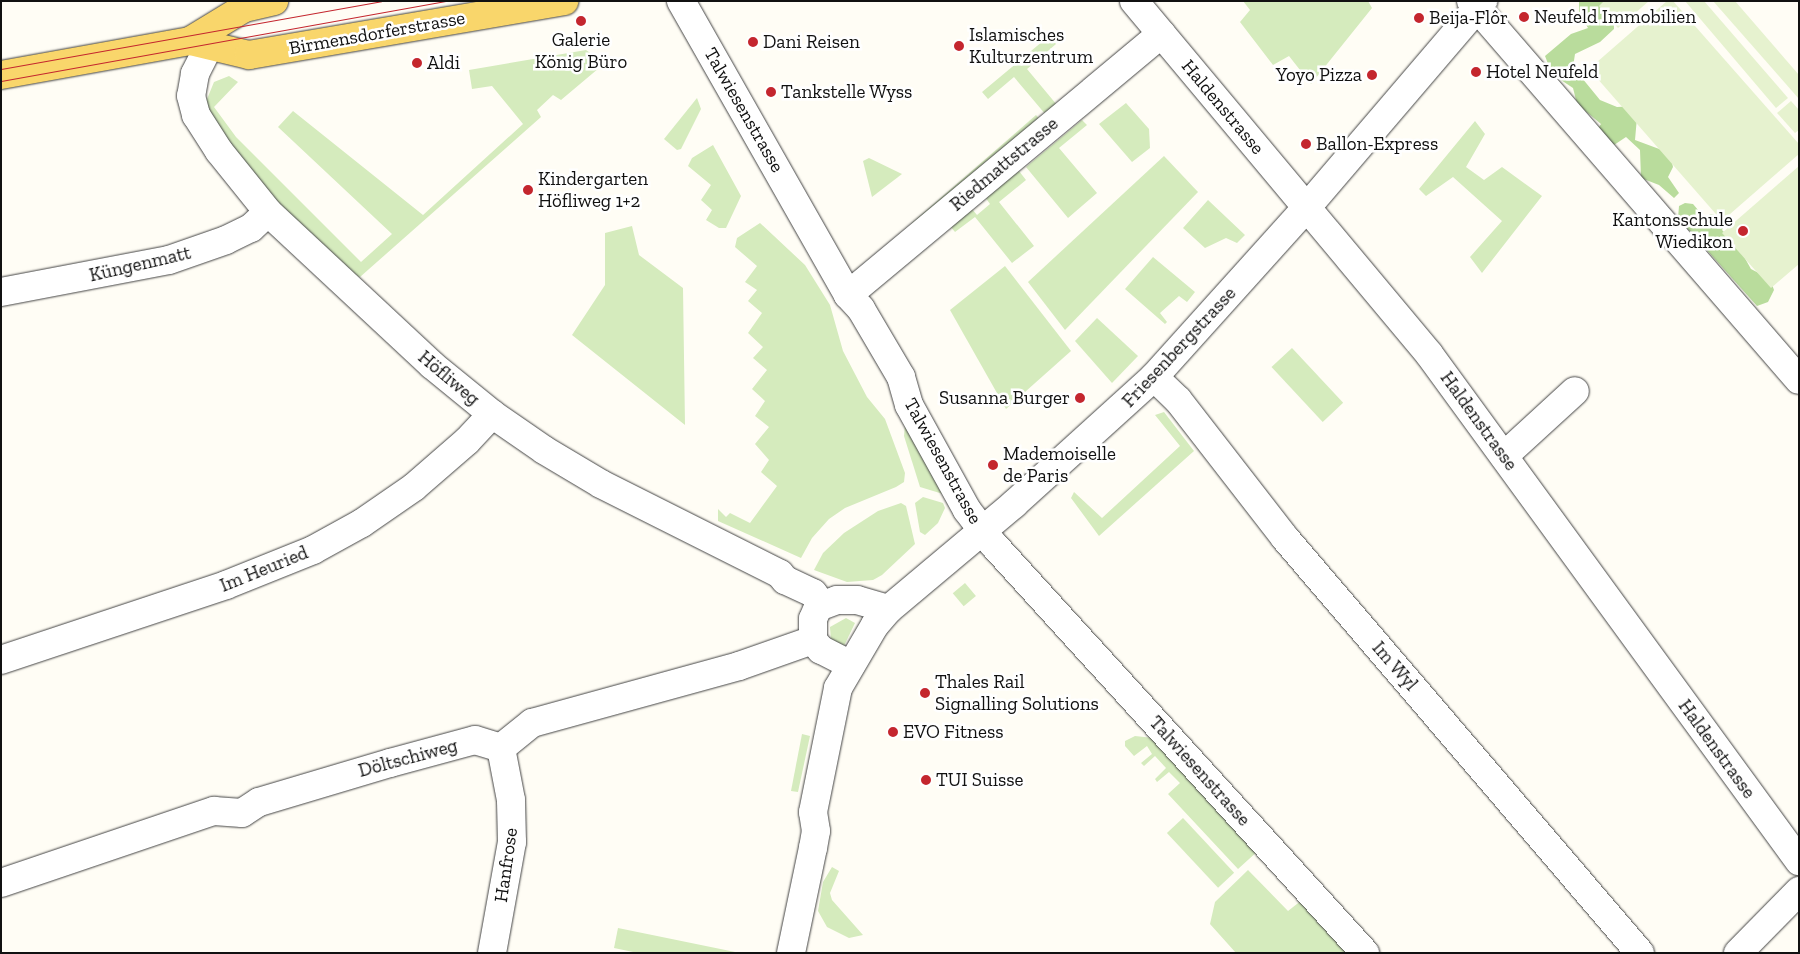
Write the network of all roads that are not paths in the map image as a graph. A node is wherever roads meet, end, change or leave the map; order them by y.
1 (274, 1) edge
2 (564, 1) edge
3 (681, 1) edge
4 (1134, 1) edge
5 (1476, 4) edge
6 (1161, 34) junction
7 (200, 44) junction
8 (1, 75) edge
9 (1308, 206) junction
10 (268, 212) junction
11 (1, 292) edge
12 (848, 295) junction
13 (1154, 378) junction
14 (1799, 380) edge
15 (1575, 391) dead end
16 (492, 414) junction
17 (1504, 456) junction
18 (981, 530) junction
19 (822, 604) junction
20 (889, 609) junction
21 (812, 640) junction
22 (1, 660) edge
23 (852, 665) junction
24 (501, 748) junction
25 (1799, 861) edge
26 (1, 883) edge
27 (1799, 891) edge
28 (492, 953) edge
29 (791, 953) edge
30 (1365, 953) edge
31 (1640, 953) edge
32 (1738, 953) edge

1 - 7 main road, Birmensdorferstrasse
2 - 7 main road, Birmensdorferstrasse
3 - 12 street, Talwiesenstrasse
4 - 6 street, Haldenstrasse
5 - 9 street, Friesenbergstrasse
5 - 14 street
6 - 9 street, Haldenstrasse
6 - 12 street, Riedmattstrasse
7 - 8 main road, Birmensdorferstrasse
7 - 10 street, Höfliweg
9 - 13 street, Friesenbergstrasse
9 - 17 street, Haldenstrasse
10 - 11 street, Küngenmatt
10 - 16 street, Höfliweg
12 - 18 street, Talwiesenstrasse
13 - 18 street, Friesenbergstrasse
13 - 31 street, Im Wyl
15 - 17 street
16 - 19 street, Höfliweg
16 - 22 street, Im Heuried
17 - 25 street, Haldenstrasse
18 - 20 street, Friesenbergstrasse
18 - 30 street, Talwiesenstrasse
19 - 20 street
19 - 21 street
20 - 23 street, Friesenbergstrasse
21 - 23 street
21 - 24 street
23 - 29 street, Friesenbergstrasse
24 - 26 street, Döltschiweg
24 - 28 street, Hanfrose
27 - 32 street

